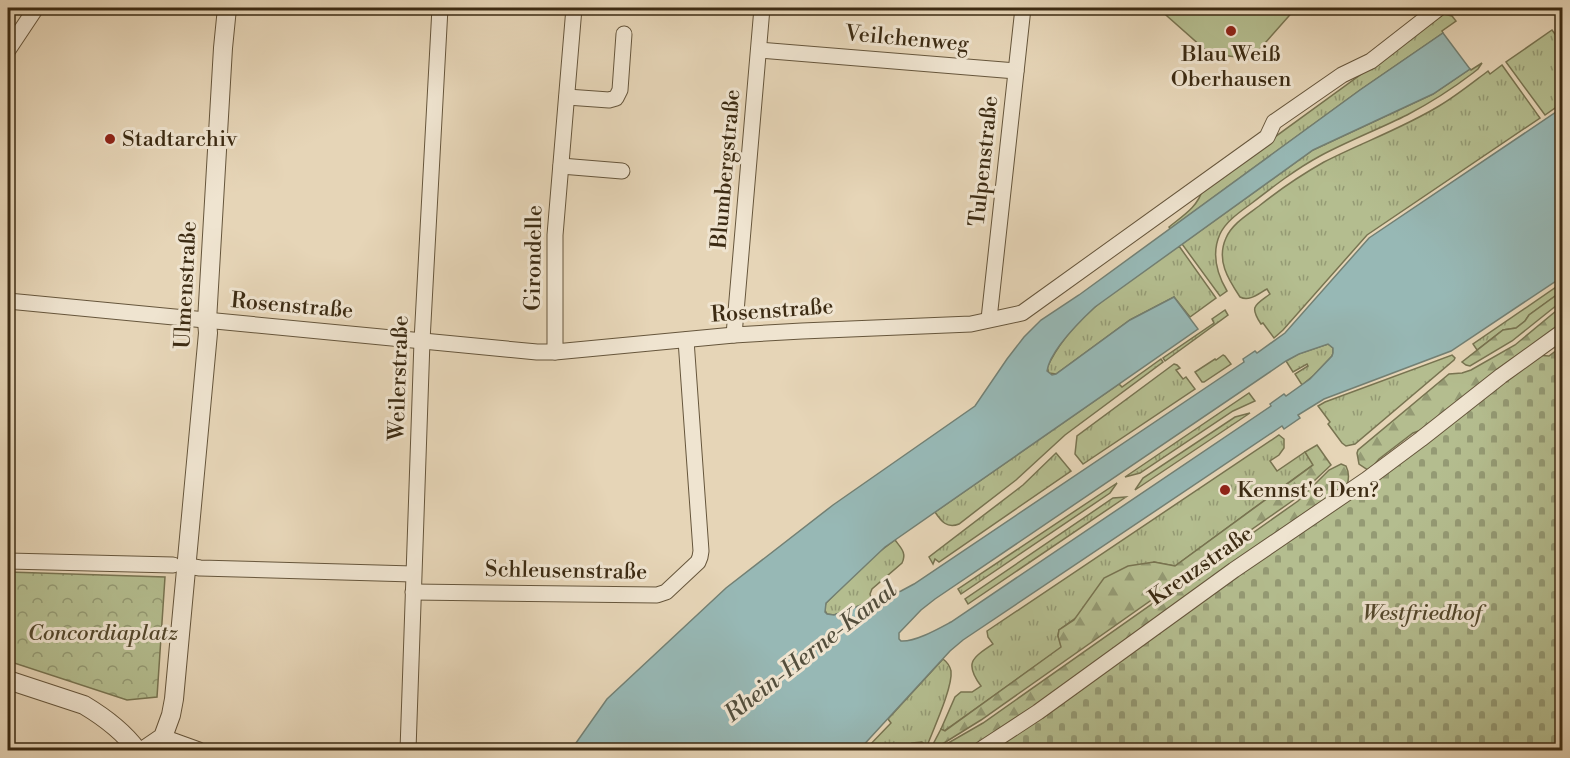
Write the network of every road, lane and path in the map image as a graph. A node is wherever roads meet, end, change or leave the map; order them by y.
1 (36, 8) edge
2 (227, 8) edge
3 (440, 8) edge
4 (574, 8) edge
5 (762, 8) edge
6 (1023, 8) edge
7 (1439, 8) edge
8 (624, 34) dead end
9 (8, 50) edge
10 (759, 50) junction
11 (1016, 71) junction
12 (567, 97) junction
13 (561, 166) junction
14 (621, 171) dead end
15 (8, 301) edge
16 (989, 319) junction
17 (207, 321) junction
18 (1563, 332) edge
19 (734, 335) junction
20 (422, 340) junction
21 (686, 340) junction
22 (555, 352) junction
23 (8, 561) edge
24 (180, 566) junction
25 (413, 574) junction
26 (413, 592) junction
27 (8, 680) edge
28 (163, 737) junction
29 (137, 750) edge
30 (144, 750) edge
31 (199, 750) edge
32 (408, 750) edge
33 (980, 750) edge

1 - 9 street
2 - 17 street, Ulmenstraße
3 - 20 street, Weilerstraße
4 - 12 street, Girondelle
5 - 10 street, Blumbergstraße
6 - 11 street, Tulpenstraße
7 - 16 street, Rosenstraße
8 - 12 street
10 - 11 street, Veilchenweg
10 - 19 street, Blumbergstraße
11 - 16 street, Tulpenstraße
12 - 13 street, Girondelle
13 - 14 street
13 - 22 street, Girondelle
15 - 17 street, Rosenstraße
16 - 19 street, Rosenstraße
17 - 20 street, Rosenstraße
17 - 24 street, Ulmenstraße
18 - 33 street, Kreuzstraße
19 - 21 street, Rosenstraße
20 - 22 street, Rosenstraße
20 - 25 street, Weilerstraße
21 - 22 street, Rosenstraße
21 - 26 street, Schleusenstraße
23 - 24 street
24 - 25 street
24 - 28 street, Ulmenstraße
25 - 26 street, Weilerstraße
26 - 32 street, Weilerstraße
27 - 29 street
28 - 30 street
28 - 31 street

